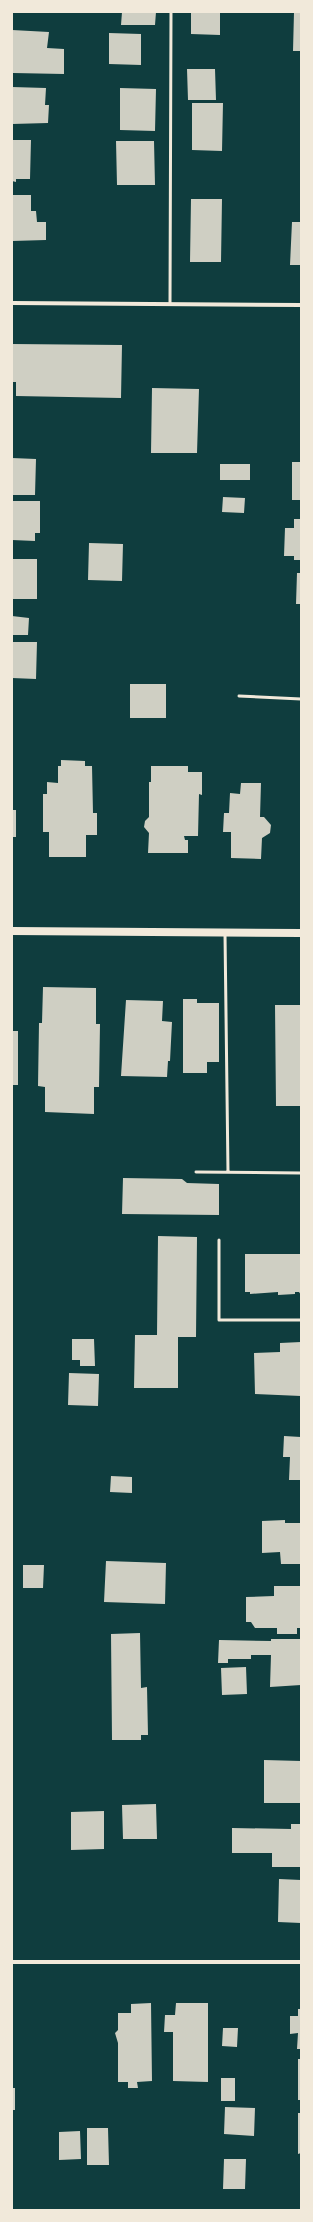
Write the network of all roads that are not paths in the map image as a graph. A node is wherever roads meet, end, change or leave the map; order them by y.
1 (171, 12) edge
2 (12, 303) edge
3 (170, 304) junction
4 (301, 305) edge
5 (239, 696) dead end
6 (301, 699) edge
7 (12, 931) edge
8 (225, 933) junction
9 (301, 933) edge
10 (196, 1172) dead end
11 (228, 1172) junction
12 (301, 1173) edge
13 (219, 1240) dead end
14 (301, 1320) edge
15 (12, 1962) edge
16 (301, 1962) edge

1 - 3 lane
2 - 3 street
3 - 4 street
5 - 6 lane
7 - 8 main road
8 - 9 main road
8 - 11 lane
10 - 11 lane
11 - 12 lane
13 - 14 lane
15 - 16 street

